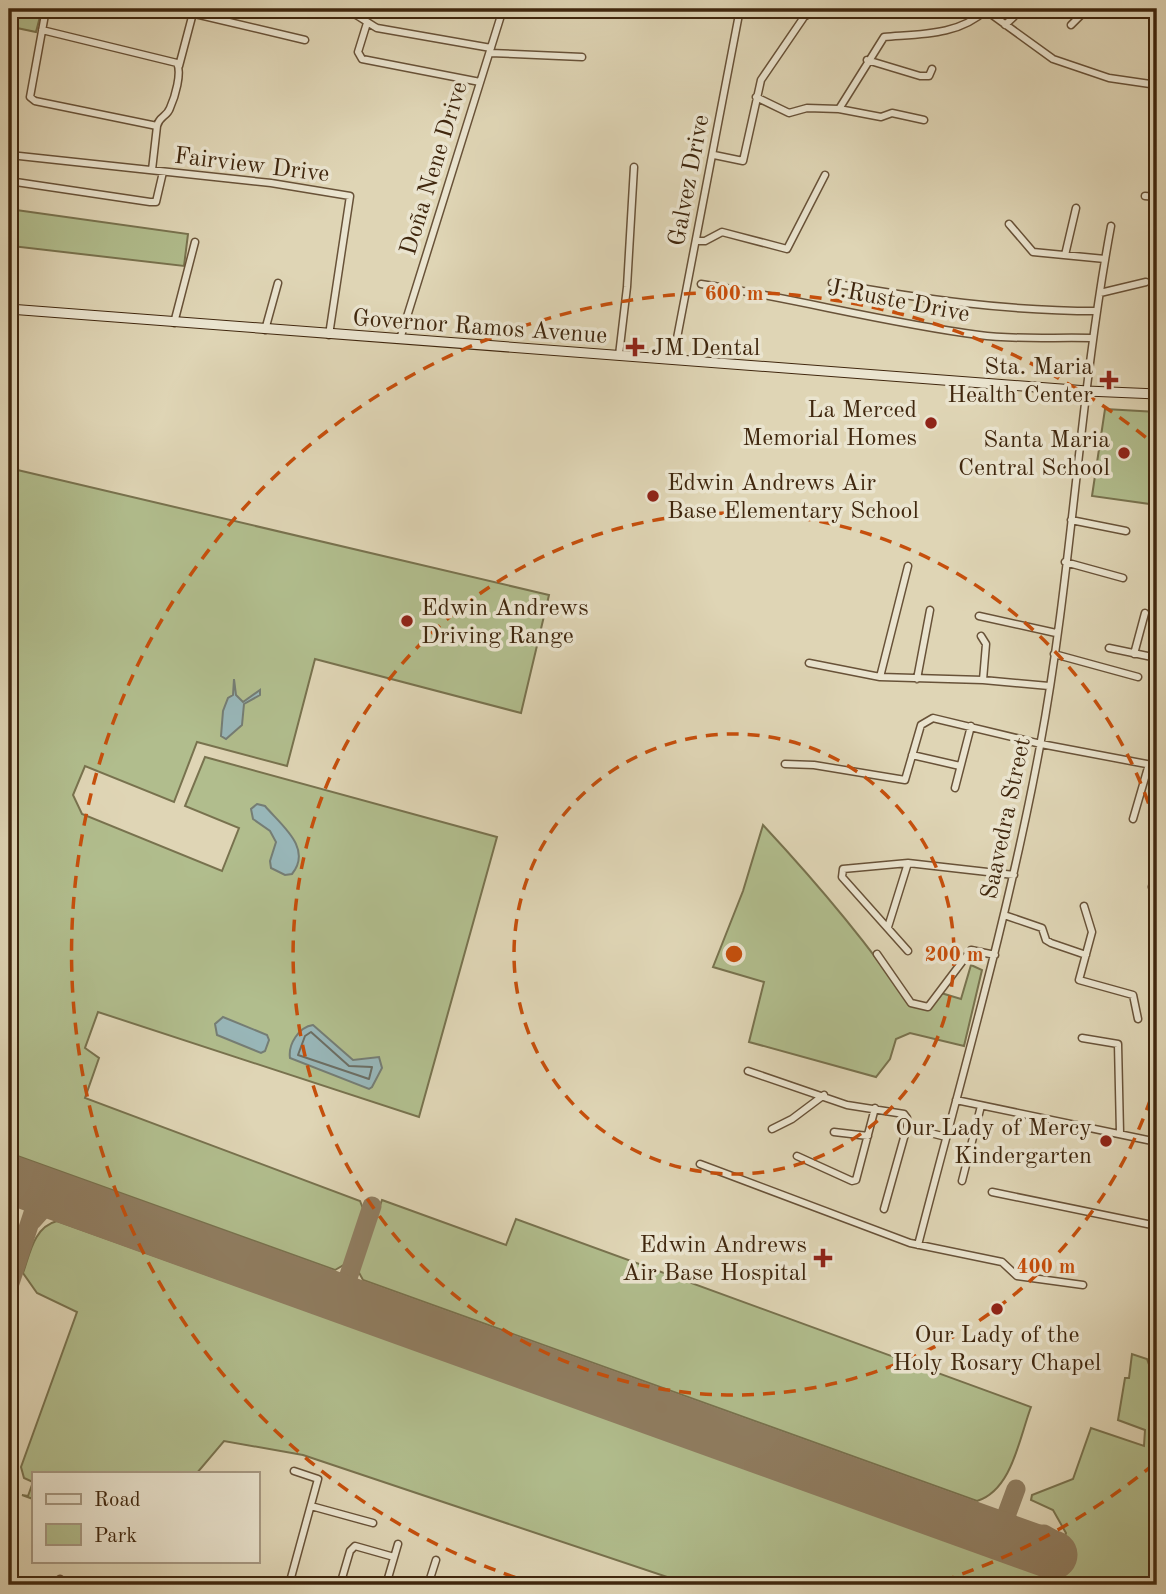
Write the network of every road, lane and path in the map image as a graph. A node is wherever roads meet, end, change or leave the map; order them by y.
1 (46, 9) edge
2 (174, 9) edge
3 (342, 9) edge
4 (503, 9) edge
5 (740, 9) edge
6 (816, 9) edge
7 (985, 9) edge
8 (1022, 9) edge
9 (1087, 9) edge
10 (358, 11) edge
11 (193, 13) junction
12 (367, 23) junction
13 (1005, 25) junction
14 (1070, 25) dead end
15 (42, 30) junction
16 (305, 40) dead end
17 (490, 50) junction
18 (582, 57) dead end
19 (867, 60) junction
20 (179, 65) junction
21 (932, 69) dead end
22 (480, 82) junction
23 (1157, 85) edge
24 (756, 97) junction
25 (839, 109) junction
26 (925, 120) dead end
27 (157, 126) junction
28 (10, 155) edge
29 (714, 155) junction
30 (634, 167) dead end
31 (152, 170) junction
32 (163, 172) junction
33 (825, 175) dead end
34 (9, 181) edge
35 (1145, 196) dead end
36 (1157, 197) edge
37 (1076, 208) dead end
38 (1009, 224) dead end
39 (1111, 226) dead end
40 (697, 241) junction
41 (195, 242) dead end
42 (1065, 255) junction
43 (1105, 260) junction
44 (1146, 282) dead end
45 (278, 283) dead end
46 (832, 283) dead end
47 (701, 284) dead end
48 (1100, 293) junction
49 (9, 309) edge
50 (1097, 311) junction
51 (174, 323) junction
52 (265, 330) junction
53 (329, 335) junction
54 (1091, 338) junction
55 (400, 339) junction
56 (619, 355) junction
57 (673, 359) junction
58 (1087, 391) junction
59 (1157, 394) edge
60 (1071, 520) junction
61 (1126, 531) dead end
62 (1065, 562) junction
63 (908, 566) dead end
64 (1123, 578) dead end
65 (930, 610) dead end
66 (1145, 613) dead end
67 (979, 616) dead end
68 (1056, 633) junction
69 (981, 636) dead end
70 (1109, 648) dead end
71 (1054, 654) junction
72 (1134, 654) junction
73 (1157, 658) edge
74 (809, 663) dead end
75 (880, 677) junction
76 (1138, 677) dead end
77 (917, 679) junction
78 (983, 680) junction
79 (1049, 686) junction
80 (971, 726) junction
81 (1041, 744) junction
82 (912, 755) junction
83 (785, 764) dead end
84 (1149, 764) junction
85 (960, 766) junction
86 (1157, 766) edge
87 (955, 788) dead end
88 (1133, 819) dead end
89 (908, 863) junction
90 (1157, 865) edge
91 (1014, 875) junction
92 (1152, 887) dead end
93 (1084, 906) dead end
94 (1004, 915) junction
95 (888, 927) junction
96 (908, 951) dead end
97 (877, 954) dead end
98 (1086, 955) junction
99 (995, 956) junction
100 (1138, 1019) dead end
101 (1082, 1038) dead end
102 (748, 1071) dead end
103 (824, 1095) junction
104 (956, 1100) junction
105 (981, 1106) junction
106 (875, 1108) junction
107 (907, 1127) junction
108 (772, 1129) dead end
109 (834, 1132) dead end
110 (1120, 1133) junction
111 (868, 1136) junction
112 (946, 1138) junction
113 (1157, 1142) edge
114 (797, 1156) dead end
115 (700, 1164) dead end
116 (962, 1181) dead end
117 (992, 1192) dead end
118 (884, 1209) dead end
119 (1157, 1226) edge
120 (918, 1245) junction
121 (1083, 1285) dead end
122 (294, 1471) dead end
123 (311, 1506) junction
124 (373, 1522) dead end
125 (398, 1544) dead end
126 (394, 1557) junction
127 (436, 1560) dead end
128 (289, 1585) edge
129 (340, 1585) edge
130 (386, 1585) edge
131 (428, 1585) edge

1 - 15 street
2 - 11 street
3 - 10 street
4 - 17 street, Doña Nene Drive
5 - 29 street, Galvez Drive
6 - 24 street
7 - 13 street
7 - 19 street
8 - 13 street
9 - 14 street
10 - 12 street
11 - 16 street
11 - 20 street
12 - 17 street
12 - 22 street
13 - 23 street
15 - 20 street
15 - 27 street
17 - 18 street
17 - 22 street, Doña Nene Drive
19 - 21 street
19 - 25 street
20 - 27 street
22 - 55 street, Doña Nene Drive
24 - 25 street
24 - 29 street
25 - 26 street
27 - 31 street
28 - 31 street, Fairview Drive
29 - 40 street, Galvez Drive
30 - 56 street
31 - 32 street, Fairview Drive
32 - 34 street
32 - 53 street, Fairview Drive
33 - 40 street
35 - 36 street
37 - 42 street
38 - 42 street
39 - 43 street, Saavedra Street
40 - 57 street, Galvez Drive
41 - 51 street
42 - 43 street
43 - 48 street, Saavedra Street
44 - 48 street
45 - 52 street
46 - 50 street
47 - 54 street, J.Ruste Drive
48 - 50 street, Saavedra Street
49 - 51 main road, Governor Ramos Avenue
50 - 54 street, Saavedra Street
51 - 52 main road, Governor Ramos Avenue
52 - 53 main road, Governor Ramos Avenue
53 - 55 main road, Governor Ramos Avenue
54 - 58 street, Saavedra Street
55 - 56 main road, Governor Ramos Avenue
56 - 57 main road, Governor Ramos Avenue
57 - 58 main road, Governor Ramos Avenue
58 - 59 main road, Governor Ramos Avenue
58 - 60 street, Saavedra Street
60 - 61 street
60 - 62 street, Saavedra Street
62 - 64 street
62 - 68 street, Saavedra Street
63 - 75 street
65 - 77 street
66 - 72 street
67 - 68 street
68 - 71 street, Saavedra Street
69 - 78 street
70 - 72 street
71 - 76 street
71 - 79 street, Saavedra Street
72 - 73 street
74 - 75 street
75 - 77 street
77 - 78 street
78 - 79 street
79 - 81 street, Saavedra Street
80 - 81 street
80 - 82 street
80 - 85 street
81 - 84 street
81 - 91 street, Saavedra Street
82 - 83 street
82 - 85 street
84 - 86 street
84 - 88 street
85 - 87 street
89 - 91 street
89 - 95 street
89 - 95 street
90 - 92 street
91 - 94 street, Saavedra Street
93 - 98 street
94 - 98 street
94 - 99 street, Saavedra Street
95 - 96 street
97 - 99 street
98 - 100 street
99 - 104 street, Saavedra Street
101 - 110 street
102 - 103 street
103 - 106 street
103 - 108 street
104 - 105 street
104 - 112 street, Saavedra Street
105 - 110 street
105 - 116 street
106 - 107 street
106 - 111 street
107 - 112 street
107 - 118 street
109 - 111 street
110 - 113 street
111 - 114 street
112 - 120 street, Saavedra Street
115 - 120 street
117 - 119 street
120 - 121 street
122 - 123 street
123 - 124 street
123 - 128 street
125 - 126 street
126 - 129 street
126 - 130 street
127 - 131 street

